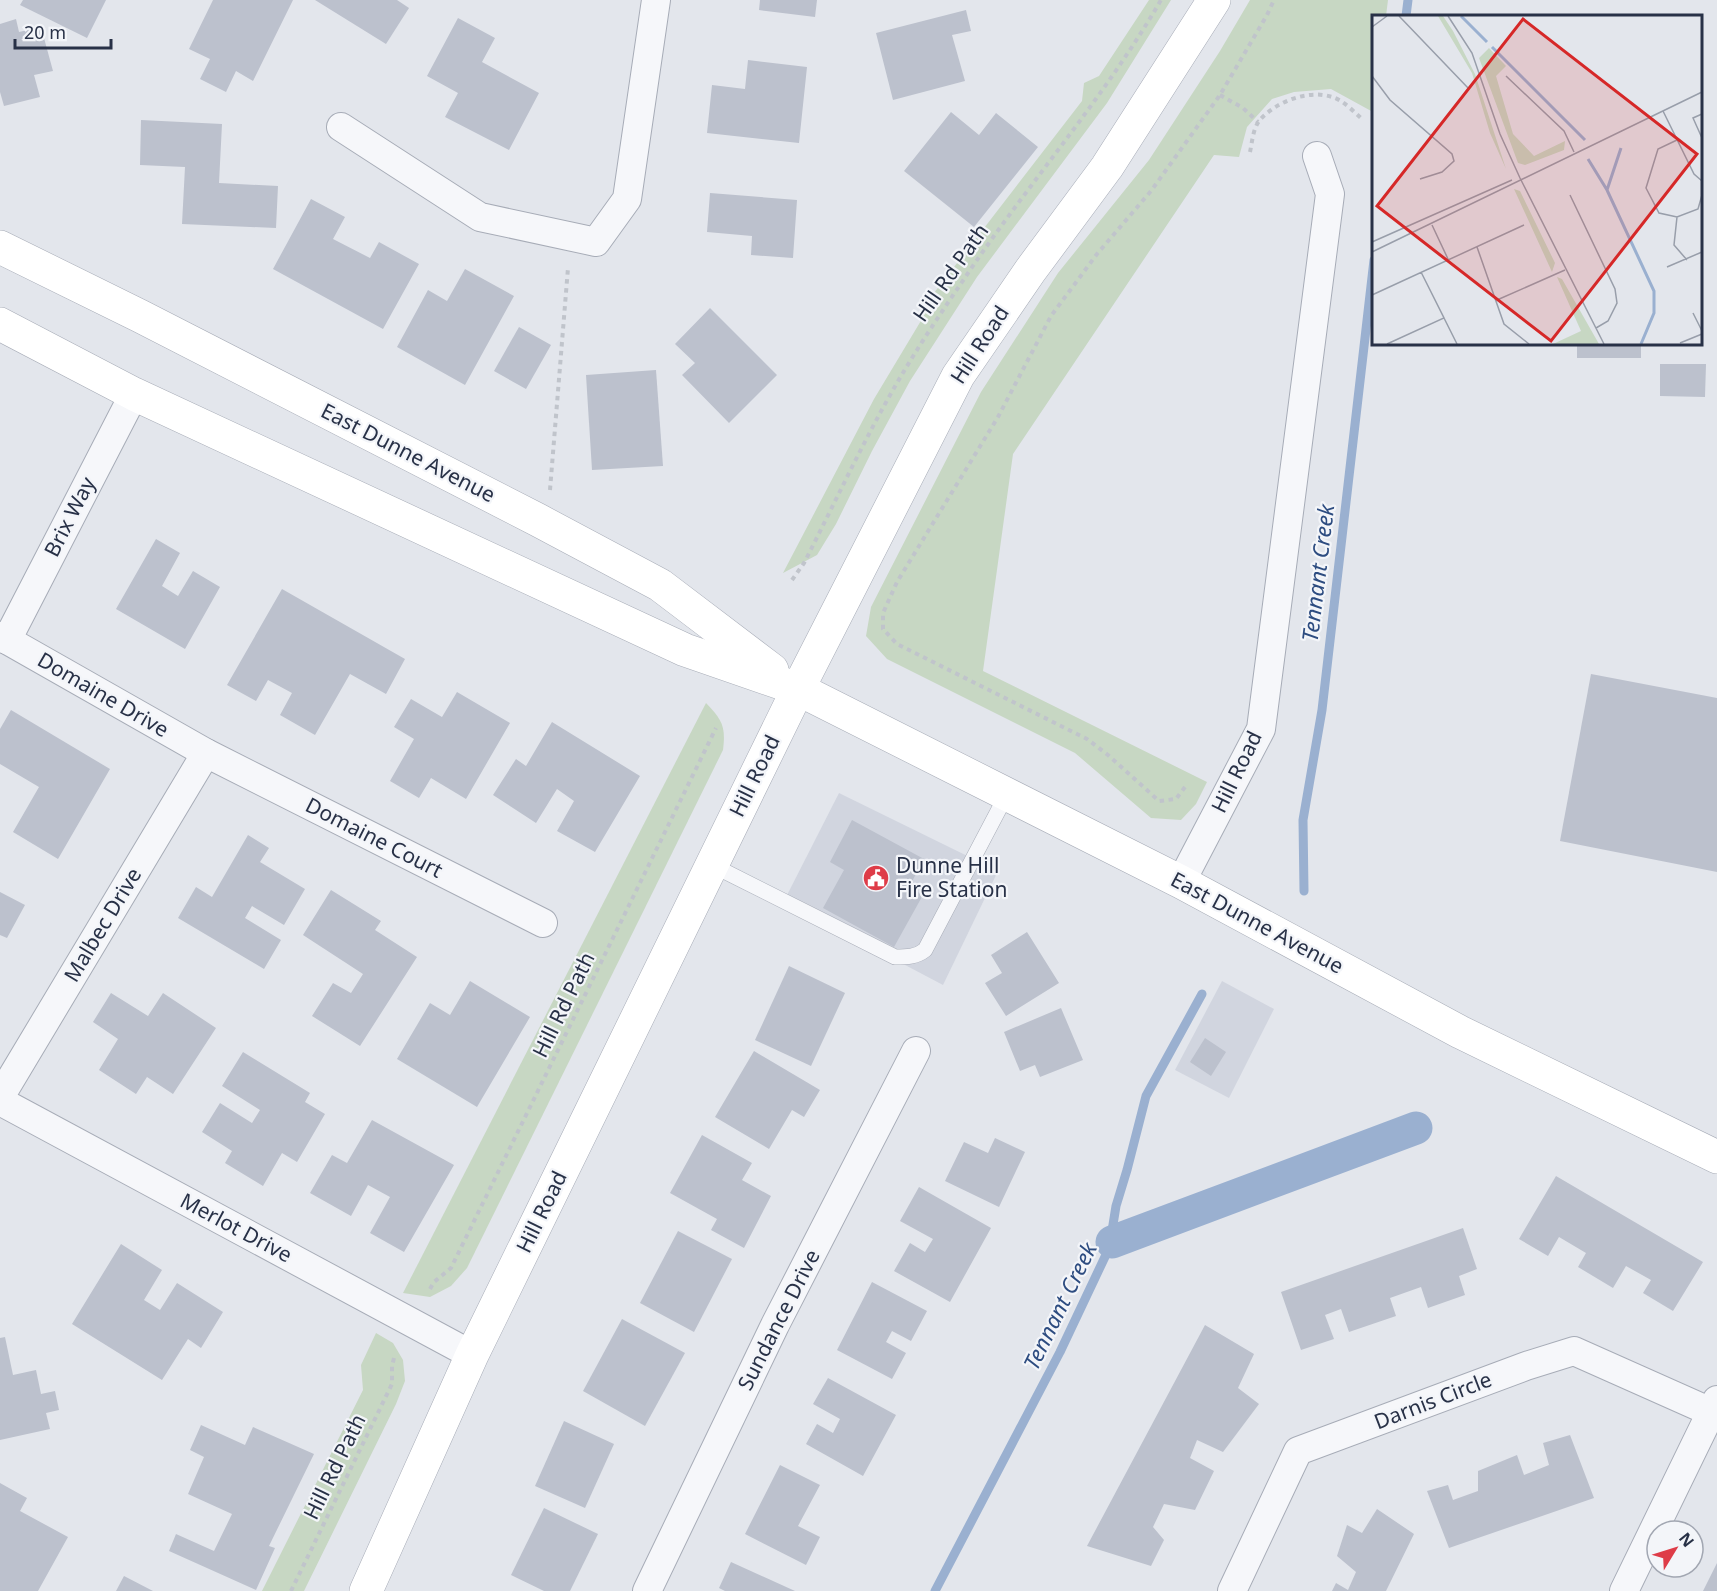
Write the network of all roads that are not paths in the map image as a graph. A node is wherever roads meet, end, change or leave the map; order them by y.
1 (656, 0) edge
2 (1214, 0) edge
3 (341, 127) dead end
4 (1317, 156) dead end
5 (0, 247) edge
6 (0, 324) edge
7 (134, 394) junction
8 (4, 638) edge
9 (798, 689) junction
10 (206, 753) junction
11 (1007, 794) junction
12 (712, 865) junction
13 (1181, 882) junction
14 (543, 923) dead end
15 (916, 1051) dead end
16 (0, 1099) edge
17 (1717, 1157) edge
18 (472, 1355) junction
19 (1714, 1406) edge
20 (366, 1591) edge
21 (647, 1591) edge
22 (1232, 1591) edge
23 (1624, 1591) edge

1 - 3 street
2 - 9 main road, Hill Road
4 - 13 street, Hill Road
5 - 9 main road, East Dunne Avenue
6 - 7 main road, East Dunne Avenue
7 - 8 street, Brix Way
7 - 9 main road, East Dunne Avenue
8 - 10 street, Domaine Drive
9 - 11 main road, East Dunne Avenue
9 - 12 main road, Hill Road
10 - 14 street, Domaine Court
10 - 16 street, Malbec Drive
11 - 12 lane
11 - 13 main road, East Dunne Avenue
12 - 18 main road, Hill Road
13 - 17 main road, East Dunne Avenue
15 - 21 street, Sundance Drive
16 - 18 street, Merlot Drive
18 - 20 main road, Hill Road
19 - 22 street, Darnis Circle
19 - 23 street

